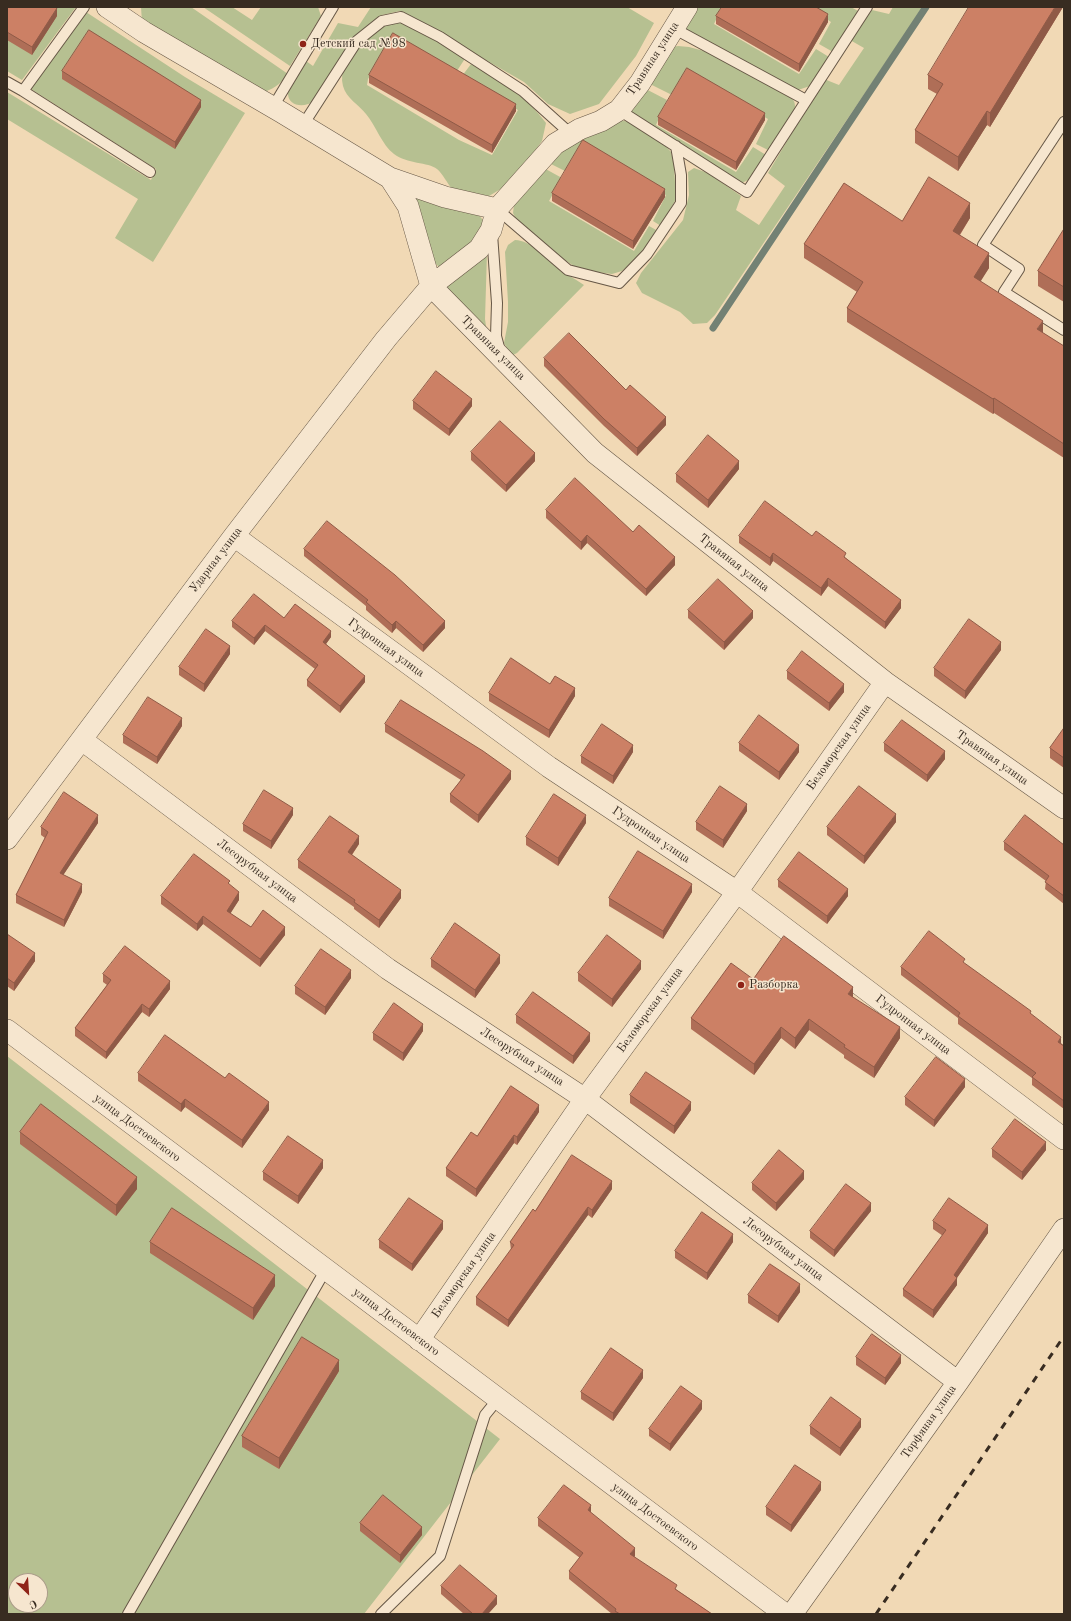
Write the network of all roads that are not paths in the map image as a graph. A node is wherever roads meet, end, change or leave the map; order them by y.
1 (84, 7) edge
2 (107, 7) edge
3 (333, 7) edge
4 (687, 7) edge
5 (866, 7) edge
6 (673, 28) junction
7 (7, 82) edge
8 (23, 91) junction
9 (806, 100) junction
10 (273, 107) junction
11 (619, 110) junction
12 (1064, 122) edge
13 (303, 125) junction
14 (572, 134) junction
15 (676, 146) junction
16 (150, 172) dead end
17 (390, 178) junction
18 (497, 209) junction
19 (492, 230) junction
20 (431, 286) junction
21 (1064, 330) edge
22 (502, 356) junction
23 (234, 536) junction
24 (885, 682) junction
25 (82, 740) junction
26 (1064, 808) edge
27 (7, 839) edge
28 (737, 892) junction
29 (7, 1030) edge
30 (585, 1099) junction
31 (1064, 1139) edge
32 (1064, 1229) edge
33 (326, 1269) junction
34 (419, 1340) junction
35 (958, 1382) junction
36 (498, 1399) junction
37 (128, 1614) edge
38 (381, 1614) edge
39 (785, 1614) edge
40 (792, 1614) edge

1 - 8 lane
2 - 10 street
3 - 10 lane
4 - 6 street, Травяная улица
5 - 9 lane
6 - 9 lane
6 - 11 street, Травяная улица
7 - 8 lane
8 - 16 lane
9 - 15 lane
10 - 13 street
11 - 14 street
11 - 15 lane
12 - 21 lane
13 - 14 lane
13 - 17 street
14 - 18 street
15 - 18 lane
17 - 18 street
17 - 20 street
18 - 19 street, Ударная улица
19 - 20 street, Ударная улица
19 - 22 lane
20 - 22 street, Травяная улица
20 - 23 street, Ударная улица
22 - 24 street, Травяная улица
23 - 25 street, Ударная улица
23 - 28 street, Гудронная улица
24 - 26 street, Травяная улица
24 - 28 street, Беломорская улица
25 - 27 street, Ударная улица
25 - 30 street, Лесорубная улица
28 - 30 street, Беломорская улица
28 - 31 street, Гудронная улица
29 - 33 street, улица Достоевского
30 - 34 street, Беломорская улица
30 - 35 street, Лесорубная улица
32 - 35 street, Торфяная улица
33 - 34 street, улица Достоевского
33 - 37 lane
34 - 36 street, улица Достоевского
35 - 40 street, Торфяная улица
36 - 38 lane
36 - 39 street, улица Достоевского

